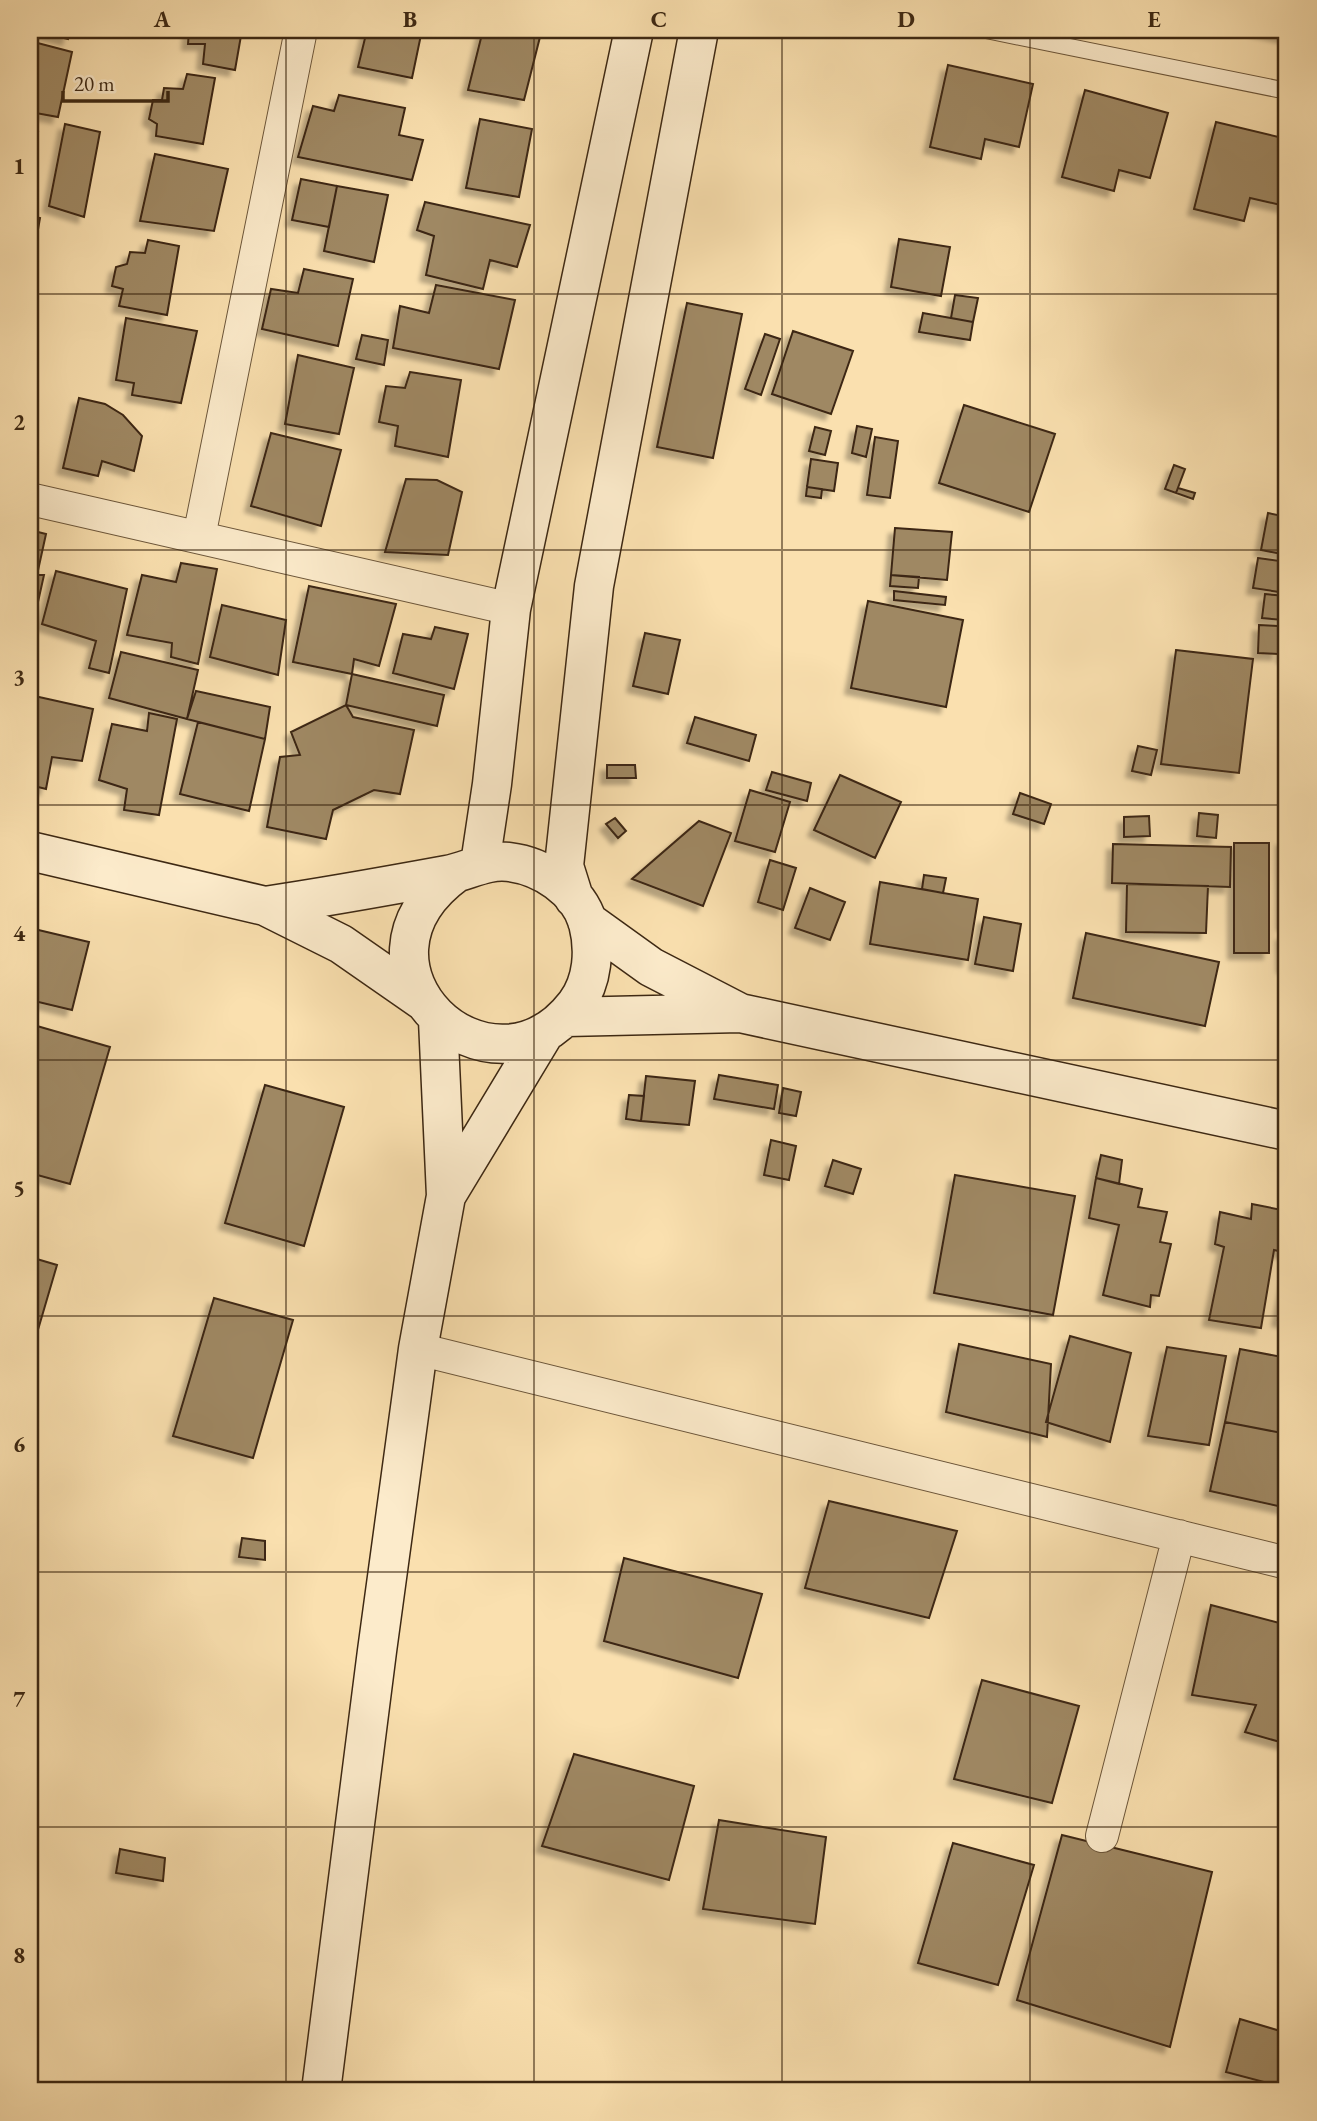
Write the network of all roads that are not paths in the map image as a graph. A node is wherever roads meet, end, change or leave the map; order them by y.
1 (301, 30) edge
2 (634, 30) edge
3 (699, 30) edge
4 (986, 30) edge
5 (1287, 91) edge
6 (30, 499) edge
7 (199, 537) junction
8 (511, 609) junction
9 (30, 852) edge
10 (468, 869) junction
11 (265, 906) junction
12 (580, 909) junction
13 (431, 1011) junction
14 (740, 1013) junction
15 (555, 1024) junction
16 (1287, 1131) edge
17 (446, 1196) junction
18 (418, 1349) junction
19 (1179, 1536) junction
20 (1287, 1563) edge
21 (1102, 1836) dead end
22 (321, 2091) edge

1 - 7 street
2 - 8 street
3 - 12 street
4 - 5 lane
6 - 7 street
7 - 8 street
8 - 10 street
9 - 11 street
10 - 11 street
10 - 12 street
10 - 13 street
11 - 13 street
12 - 14 street
12 - 15 street
13 - 15 street
13 - 17 street
14 - 15 street
14 - 16 street
15 - 17 street
17 - 18 street
18 - 19 street
18 - 22 street
19 - 20 street
19 - 21 street

